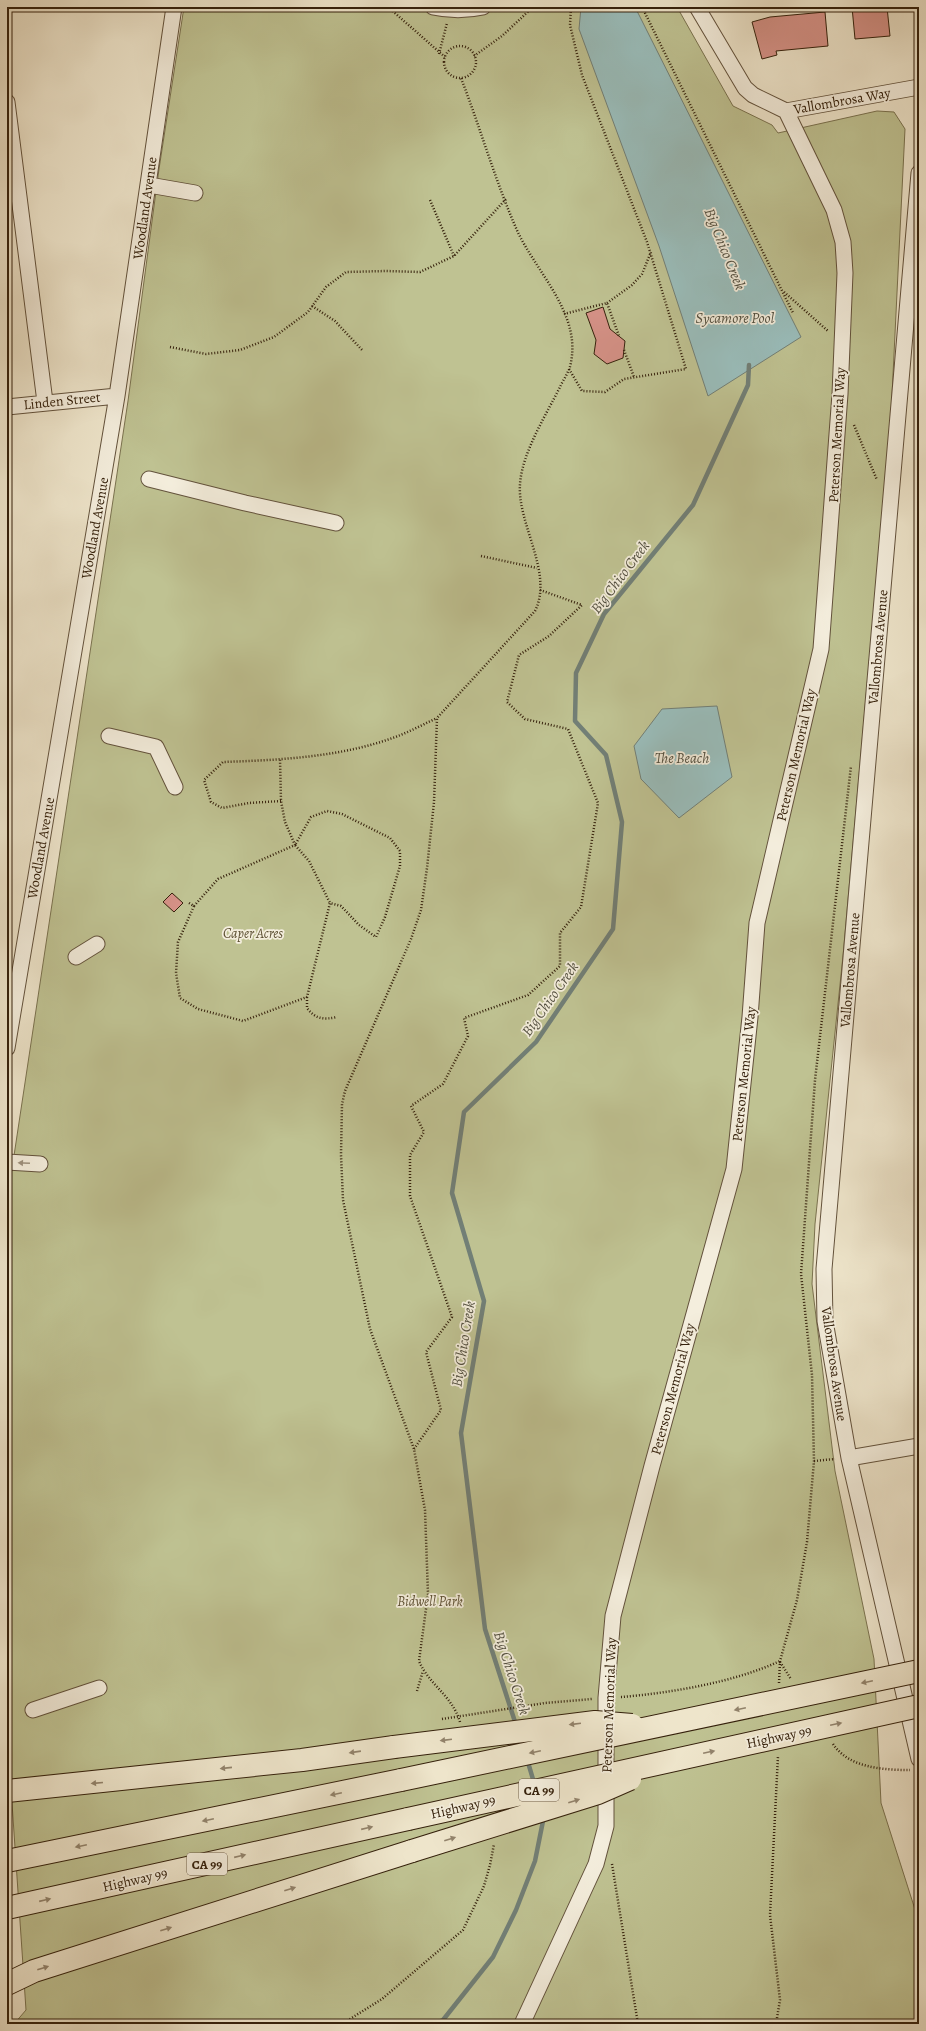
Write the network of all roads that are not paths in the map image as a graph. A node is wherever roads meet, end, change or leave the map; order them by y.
1 (174, 7) edge
2 (433, 7) edge
3 (483, 7) edge
4 (697, 7) edge
5 (919, 87) edge
6 (7, 102) edge
7 (786, 111) junction
8 (919, 173) edge
9 (149, 185) junction
10 (195, 193) dead end
11 (117, 396) junction
12 (45, 402) junction
13 (7, 407) edge
14 (149, 479) dead end
15 (336, 523) dead end
16 (109, 736) dead end
17 (175, 787) dead end
18 (97, 944) dead end
19 (76, 958) dead end
20 (7, 1048) edge
21 (7, 1162) edge
22 (40, 1164) dead end
23 (919, 1446) edge
24 (849, 1458) junction
25 (919, 1672) edge
26 (99, 1688) dead end
27 (919, 1706) edge
28 (33, 1710) dead end
29 (656, 1727) junction
30 (919, 1759) edge
31 (671, 1760) junction
32 (7, 1791) edge
33 (7, 1861) edge
34 (7, 1908) edge
35 (7, 1984) edge
36 (522, 2024) edge

1 - 9 street, Woodland Avenue
2 - 3 street
4 - 7 street, Vallombrosa Way
5 - 7 street, Vallombrosa Way
6 - 12 street
7 - 36 street, Peterson Memorial Way
8 - 24 street, Vallombrosa Avenue
9 - 10 street
9 - 11 street, Woodland Avenue
11 - 12 street, Linden Street
11 - 20 street, Woodland Avenue
12 - 13 street, Linden Street
14 - 15 street
16 - 17 street
18 - 19 street
22 -> 21 street
23 - 24 street
24 - 30 street, Vallombrosa Avenue
25 -> 29 highway, bridge
26 - 28 street
31 -> 27 highway, Highway 99 / CA 99, bridge
29 -> 32 highway, bridge
29 -> 33 highway, bridge
34 -> 31 highway, Highway 99 / CA 99, bridge
35 -> 31 highway, bridge

